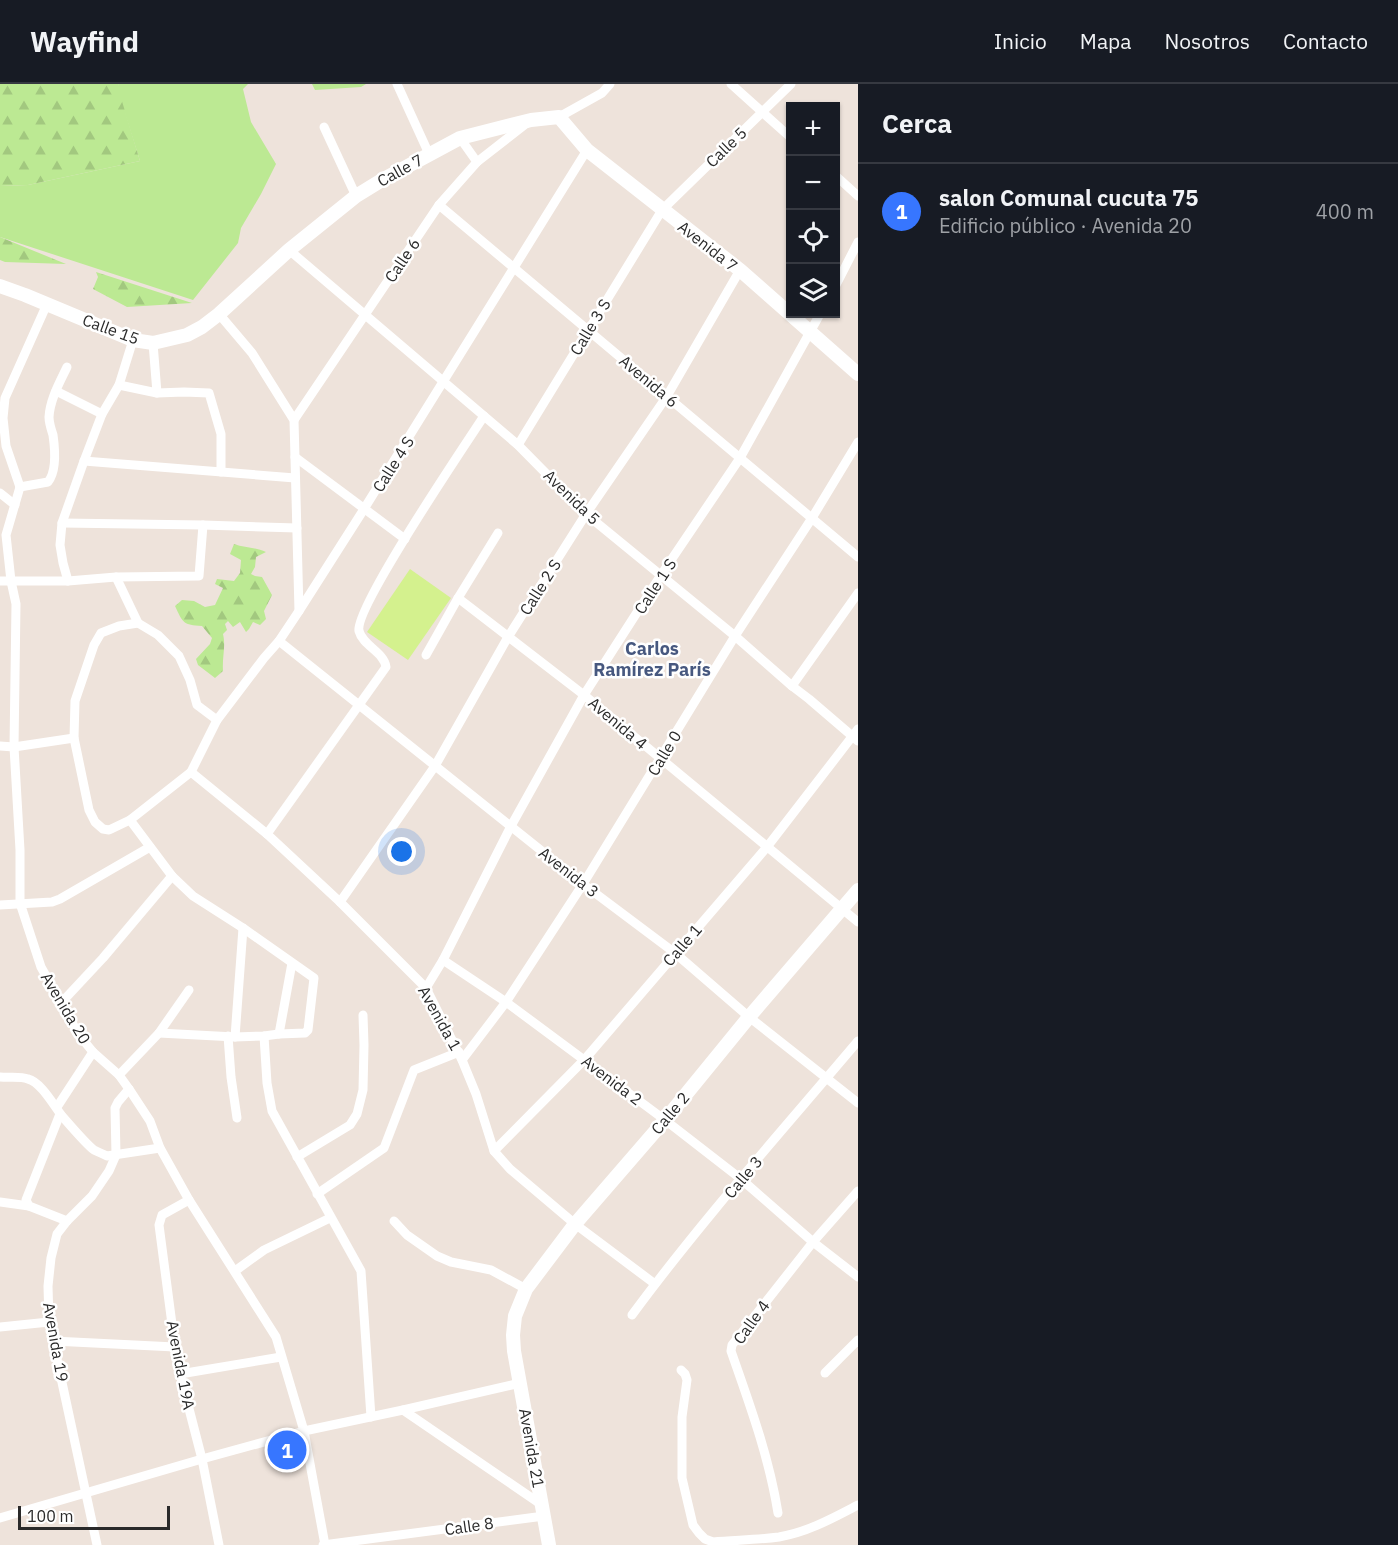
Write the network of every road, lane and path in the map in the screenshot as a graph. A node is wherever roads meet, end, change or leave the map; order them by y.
1 (397, 84) edge
2 (610, 84) edge
3 (731, 84) edge
4 (791, 84) edge
5 (762, 112) junction
6 (559, 117) junction
7 (531, 120) junction
8 (324, 127) dead end
9 (786, 133) edge
10 (460, 138) junction
11 (587, 150) junction
12 (429, 154) junction
13 (477, 162) junction
14 (840, 180) edge
15 (356, 195) junction
16 (858, 196) edge
17 (439, 205) junction
18 (662, 210) junction
19 (858, 242) edge
20 (289, 250) junction
21 (841, 265) edge
22 (513, 267) junction
23 (740, 270) junction
24 (0, 286) edge
25 (47, 304) junction
26 (219, 314) junction
27 (364, 315) junction
28 (818, 318) edge
29 (588, 330) junction
30 (810, 333) junction
31 (133, 340) junction
32 (153, 343) junction
33 (67, 367) dead end
34 (858, 374) edge
35 (444, 382) junction
36 (119, 385) junction
37 (56, 391) junction
38 (157, 393) junction
39 (667, 396) junction
40 (102, 414) junction
41 (484, 416) junction
42 (294, 420) junction
43 (858, 442) edge
44 (518, 445) junction
45 (295, 456) junction
46 (740, 458) junction
47 (84, 460) junction
48 (221, 472) junction
49 (295, 478) junction
50 (20, 487) junction
51 (0, 493) edge
52 (15, 505) junction
53 (364, 509) junction
54 (586, 514) junction
55 (812, 518) junction
56 (62, 523) junction
57 (203, 525) junction
58 (297, 528) junction
59 (498, 533) dead end
60 (405, 539) junction
61 (858, 557) edge
62 (661, 575) junction
63 (116, 577) junction
64 (0, 581) edge
65 (12, 581) junction
66 (68, 582) junction
67 (858, 593) edge
68 (458, 598) junction
69 (299, 611) junction
70 (138, 623) junction
71 (735, 636) junction
72 (508, 638) junction
73 (279, 641) junction
74 (426, 655) dead end
75 (792, 686) junction
76 (584, 695) junction
77 (359, 705) junction
78 (217, 720) junction
79 (856, 736) edge
80 (74, 738) junction
81 (0, 746) edge
82 (14, 747) junction
83 (660, 759) junction
84 (435, 766) junction
85 (191, 772) junction
86 (130, 820) junction
87 (510, 826) junction
88 (267, 834) junction
89 (150, 847) junction
90 (767, 847) junction
91 (172, 876) junction
92 (583, 884) junction
93 (858, 890) edge
94 (340, 902) junction
95 (20, 903) junction
96 (0, 905) edge
97 (843, 909) junction
98 (858, 922) edge
99 (243, 928) junction
100 (675, 952) junction
101 (444, 960) junction
102 (292, 963) junction
103 (426, 988) junction
104 (189, 990) dead end
105 (506, 1002) junction
106 (62, 1003) junction
107 (363, 1015) dead end
108 (750, 1017) junction
109 (159, 1033) junction
110 (279, 1034) junction
111 (232, 1036) junction
112 (264, 1036) junction
113 (858, 1041) edge
114 (93, 1052) junction
115 (460, 1056) junction
116 (585, 1059) junction
117 (119, 1075) junction
118 (0, 1077) edge
119 (826, 1078) junction
120 (129, 1089) junction
121 (858, 1103) edge
122 (58, 1110) junction
123 (237, 1118) dead end
124 (665, 1120) junction
125 (160, 1148) junction
126 (494, 1151) junction
127 (116, 1155) junction
128 (297, 1157) junction
129 (741, 1179) junction
130 (858, 1191) edge
131 (317, 1194) junction
132 (189, 1200) junction
133 (0, 1202) edge
134 (29, 1206) junction
135 (330, 1218) junction
136 (67, 1221) junction
137 (394, 1221) dead end
138 (575, 1224) junction
139 (813, 1242) junction
140 (235, 1271) junction
141 (858, 1277) edge
142 (655, 1284) junction
143 (526, 1289) junction
144 (632, 1315) dead end
145 (49, 1322) junction
146 (0, 1327) edge
147 (53, 1341) junction
148 (856, 1346) edge
149 (175, 1347) junction
150 (514, 1351) joint
151 (281, 1357) junction
152 (681, 1371) dead end
153 (825, 1373) dead end
154 (180, 1374) junction
155 (520, 1383) junction
156 (403, 1410) junction
157 (371, 1417) junction
158 (304, 1431) junction
159 (202, 1459) junction
160 (87, 1494) junction
161 (858, 1505) edge
162 (543, 1510) junction
163 (778, 1513) dead end
164 (0, 1518) edge
165 (782, 1541) edge
166 (97, 1545) edge
167 (219, 1545) edge
168 (324, 1545) edge
169 (549, 1545) edge

1 - 12 street
2 - 6 street, Calle 7
3 - 5 street
4 - 5 street, Calle 5
5 - 9 street
5 - 18 street, Calle 5
6 - 7 main road, Calle 7
6 - 11 main road, Avenida 7
7 - 10 main road, Calle 7
7 - 13 street, Calle 6
8 - 15 street
10 - 12 main road, Calle 7
10 - 13 street
11 - 18 main road, Avenida 7
11 - 22 street, Calle 4 S
12 - 15 main road, Calle 7
13 - 17 street, Calle 6
14 - 16 street
15 - 20 main road, Calle 7
17 - 22 street, Avenida 6
17 - 27 street, Calle 6
18 - 23 main road, Avenida 7
18 - 29 street, Calle 3 S
19 - 21 street
20 - 26 main road, Calle 7
20 - 27 street, Avenida 5
22 - 29 street, Avenida 6
22 - 35 street, Calle 4 S
23 - 30 main road, Avenida 7
23 - 39 street, Calle 2 S
24 - 25 main road, Calle 15
25 - 31 main road, Calle 15
25 - 50 street
26 - 32 main road, Calle 15
26 - 42 street
27 - 35 street, Avenida 5
27 - 42 street, Calle 6
28 - 30 street, Calle 1 S
29 - 39 street, Avenida 6
29 - 44 street, Calle 3 S
30 - 34 main road, Avenida 7
30 - 46 street, Calle 1 S
31 - 32 main road, Calle 15
31 - 36 street
32 - 38 street
33 - 37 street
35 - 41 street, Avenida 5
35 - 53 street, Calle 4 S
36 - 38 street
36 - 40 street
37 - 40 street
37 - 50 street
38 - 48 street
39 - 46 street, Avenida 6
39 - 54 street, Calle 2 S
40 - 47 street
41 - 44 street, Avenida 5
41 - 60 street
42 - 45 street
43 - 55 street, Calle 0
44 - 54 street, Avenida 5
45 - 49 street
45 - 53 street
46 - 55 street, Avenida 6
46 - 62 street, Calle 1 S
47 - 48 street
47 - 56 street
48 - 49 street
49 - 58 street
50 - 52 street, Avenida 20
51 - 52 street
52 - 65 street, Avenida 20
53 - 60 street
53 - 69 street, Calle 4 S
54 - 62 street, Avenida 5
54 - 72 street, Calle 2 S
55 - 61 street, Avenida 6
55 - 71 street, Calle 0
56 - 57 street
56 - 66 street
57 - 58 street
57 - 63 street
58 - 69 street
59 - 68 street
60 - 77 street
62 - 71 street, Avenida 5
62 - 76 street, Calle 1 S
63 - 66 street
63 - 70 street
64 - 65 street
65 - 66 street
65 - 82 street, Avenida 20
67 - 75 street
68 - 72 street, Avenida 4
68 - 74 street
69 - 73 street, Calle 4 S
70 - 78 street
70 - 80 street
71 - 75 street, Avenida 5
71 - 83 street, Calle 0
72 - 76 street, Avenida 4
72 - 84 street, Calle 2 S
73 - 77 street, Avenida 3
73 - 78 street, Calle 4 S
75 - 79 street, Avenida 5
76 - 83 street, Avenida 4
76 - 87 street, Calle 1 S
77 - 84 street, Avenida 3
77 - 88 street
78 - 85 street, Calle 4 S
79 - 90 street, Calle 1
80 - 82 street
80 - 86 street
81 - 82 street
82 - 95 street, Avenida 20
83 - 90 street, Avenida 4
83 - 92 street, Calle 0
84 - 87 street, Avenida 3
84 - 94 street, Calle 2 S
85 - 86 street
85 - 88 street, Avenida 1
86 - 89 street
87 - 92 street, Avenida 3
87 - 101 street, Calle 1 S
88 - 94 street, Avenida 1
89 - 91 street
89 - 95 street
90 - 97 street, Avenida 4
90 - 100 street, Calle 1
91 - 99 street
91 - 106 street
92 - 100 street, Avenida 3
92 - 105 street, Calle 0
93 - 97 main road, Calle 2
94 - 103 street, Avenida 1
95 - 96 street
95 - 106 street, Avenida 20
97 - 98 street, Avenida 4
97 - 108 main road, Calle 2
99 - 102 street
99 - 111 street
100 - 108 street, Avenida 3
100 - 116 street, Calle 1
101 - 103 street, Calle 1 S
101 - 105 street, Avenida 2
102 - 110 street
102 - 110 street
103 - 115 street, Avenida 1
104 - 109 street
105 - 115 street, Calle 0
105 - 116 street, Avenida 2
106 - 114 street, Avenida 20
107 - 128 street
108 - 119 street, Avenida 3
108 - 124 main road, Calle 2
109 - 111 street
109 - 117 street
110 - 112 street
111 - 112 street
111 - 123 street
112 - 128 street
113 - 119 street, Calle 3
114 - 117 street, Avenida 20
114 - 122 street
115 - 126 street, Avenida 1
115 - 131 street
116 - 124 street, Avenida 2
116 - 126 street, Calle 1
117 - 120 street, Avenida 20
118 - 122 street
119 - 121 street, Avenida 3
119 - 129 street, Calle 3
120 - 125 street, Avenida 20
120 - 127 street, Avenida 19
122 - 127 street
122 - 134 street
124 - 129 street, Avenida 2
124 - 138 main road, Calle 2
125 - 127 street
125 - 132 street, Avenida 20
126 - 138 street, Avenida 1
127 - 136 street, Avenida 19
128 - 131 street
129 - 139 street, Avenida 2
129 - 142 street, Calle 3
130 - 139 street, Calle 4
131 - 135 street
132 - 140 street, Avenida 20
132 - 149 street, Avenida 19A
133 - 134 street
134 - 136 street
135 - 140 street
135 - 157 street
136 - 145 street, Avenida 19
137 - 143 street
138 - 142 street, Avenida 1
138 - 143 main road, Calle 2
139 - 141 street, Avenida 2
139 - 163 street, Calle 4
140 - 151 street, Avenida 20
142 - 144 street, Calle 3
143 - 150 main road, Calle 2
145 - 146 street
145 - 147 street, Avenida 19
147 - 149 street
147 - 160 street, Avenida 19
148 - 153 street
149 - 154 street, Avenida 19A
150 - 155 main road, Avenida 21
151 - 154 street
151 - 158 street, Avenida 20
152 - 165 street
154 - 159 street, Avenida 19A
155 - 156 street
155 - 162 main road, Avenida 21
156 - 157 street
156 - 162 street
157 - 158 street
158 - 159 street
158 - 168 street, Avenida 20
159 - 160 street
159 - 167 street, Avenida 19A
160 - 164 street
160 - 166 street, Avenida 19
161 - 165 street
162 - 168 street, Calle 8
162 - 169 main road, Avenida 21

